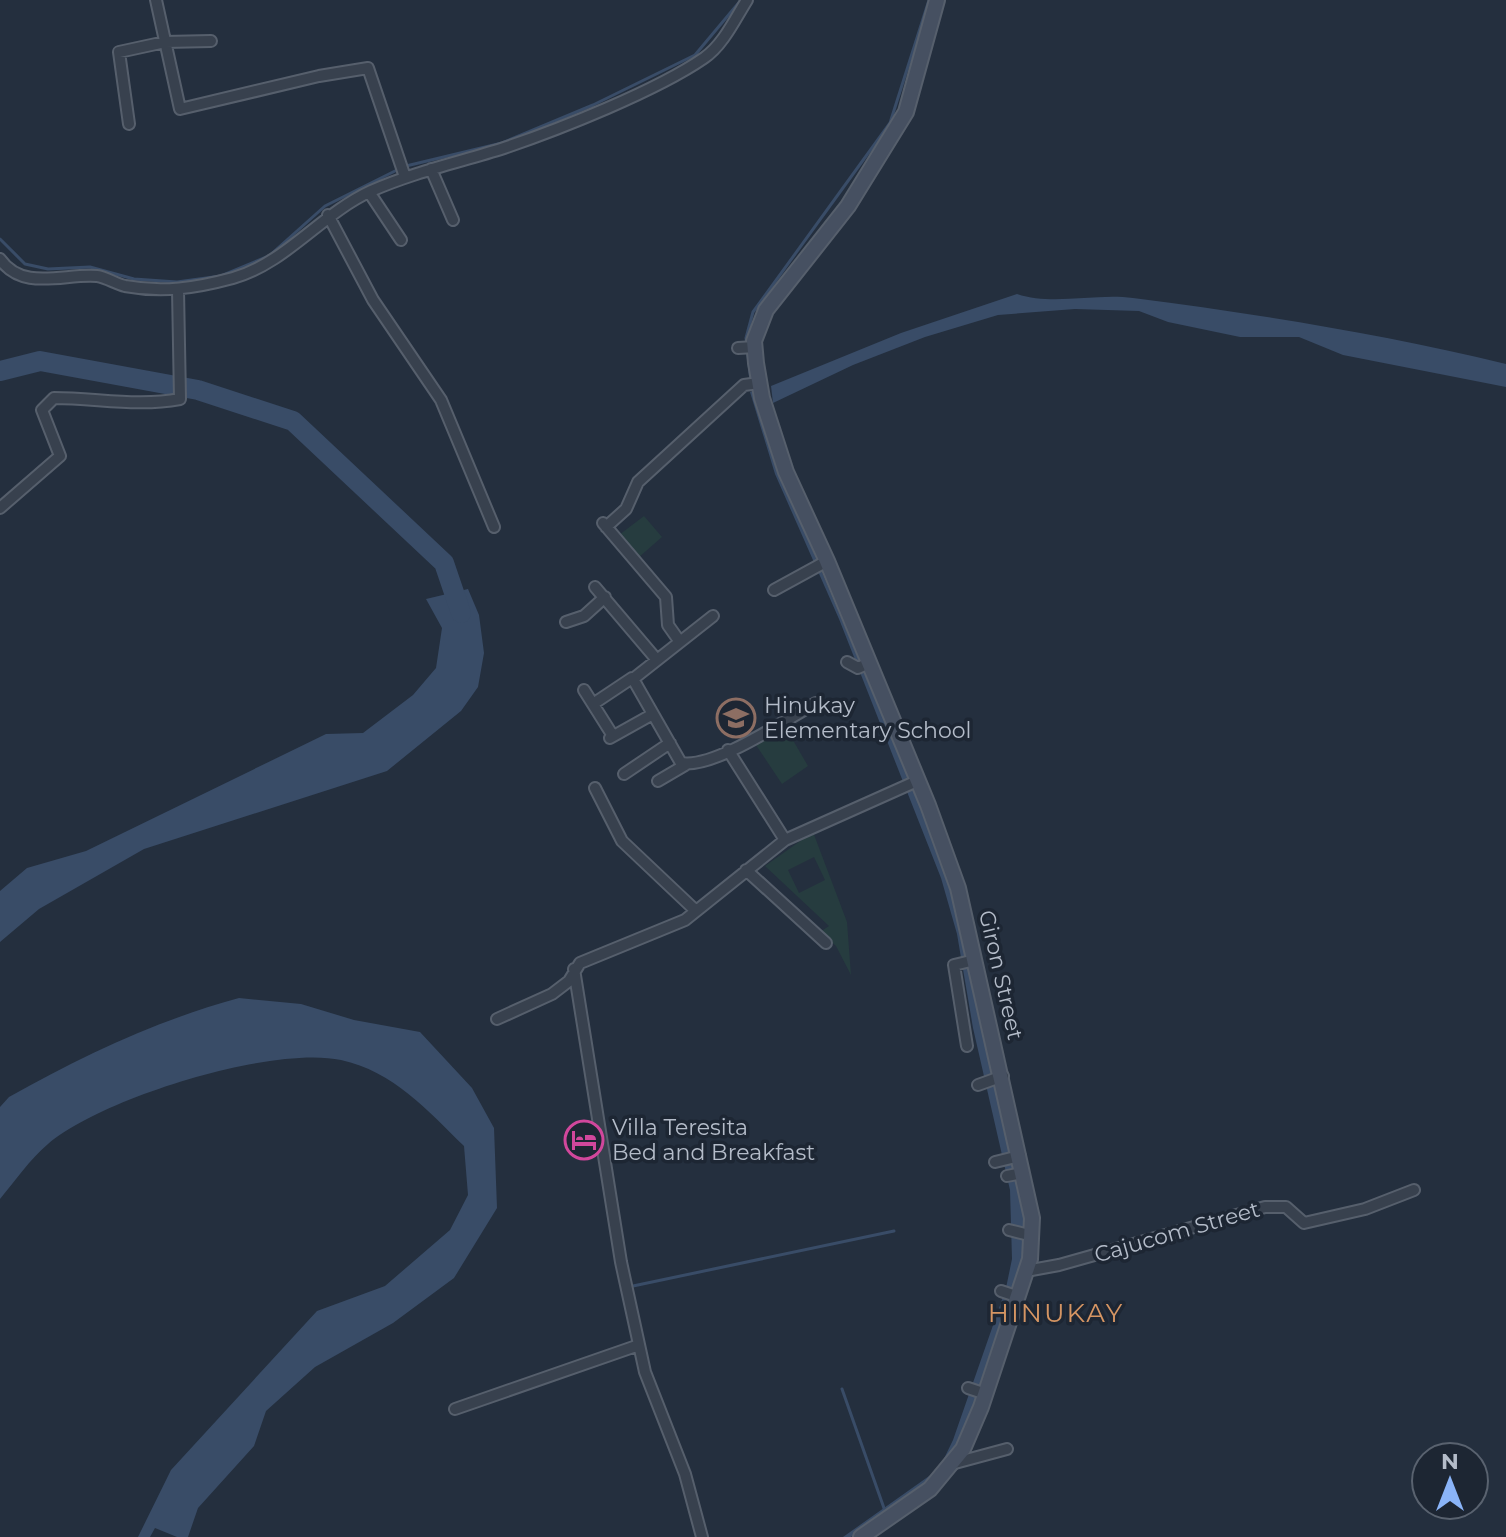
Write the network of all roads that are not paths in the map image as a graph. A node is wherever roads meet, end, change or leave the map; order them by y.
1 (156, 0) edge
2 (747, 0) edge
3 (937, 0) edge
4 (211, 41) dead end
5 (165, 42) junction
6 (129, 124) dead end
7 (431, 169) junction
8 (404, 173) junction
9 (369, 192) junction
10 (328, 215) junction
11 (453, 220) dead end
12 (401, 240) dead end
13 (0, 259) edge
14 (178, 290) junction
15 (755, 347) junction
16 (738, 348) dead end
17 (755, 389) junction
18 (0, 508) edge
19 (494, 527) dead end
20 (820, 564) junction
21 (595, 587) dead end
22 (774, 590) dead end
23 (605, 597) junction
24 (713, 616) dead end
25 (566, 622) dead end
26 (680, 642) junction
27 (657, 660) junction
28 (847, 662) dead end
29 (864, 666) junction
30 (632, 678) dead end
31 (584, 690) dead end
32 (816, 703) dead end
33 (593, 704) junction
34 (653, 714) junction
35 (670, 743) junction
36 (728, 750) junction
37 (687, 764) junction
38 (624, 774) dead end
39 (658, 781) dead end
40 (911, 784) junction
41 (595, 788) dead end
42 (785, 840) junction
43 (746, 870) junction
44 (695, 910) junction
45 (826, 943) dead end
46 (970, 961) junction
47 (574, 969) junction
48 (497, 1019) dead end
49 (967, 1046) dead end
50 (1000, 1077) junction
51 (982, 1084) dead end
52 (1414, 1190) dead end
53 (1009, 1230) dead end
54 (1030, 1235) junction
55 (1026, 1271) junction
56 (639, 1345) junction
57 (968, 1388) dead end
58 (984, 1393) junction
59 (455, 1409) dead end
60 (1007, 1449) dead end
61 (955, 1463) junction
62 (702, 1537) edge
63 (861, 1537) edge

1 - 5 street
2 - 7 street
3 - 15 street
4 - 5 street
5 - 6 street
5 - 8 street
7 - 8 street
7 - 11 street
8 - 9 street
9 - 10 street
9 - 12 street
10 - 14 street
10 - 19 street
13 - 14 street
14 - 18 street
15 - 16 street
15 - 17 street, Giron Street
17 - 20 street, Giron Street
17 - 26 street
20 - 22 street
20 - 29 street, Giron Street
21 - 23 street
23 - 25 street
23 - 27 street
24 - 26 street
26 - 27 street
27 - 34 street
28 - 29 street
29 - 40 street, Giron Street
30 - 33 street
31 - 33 street
32 - 36 street
33 - 34 street
34 - 35 street
35 - 37 street
35 - 38 street
36 - 37 street
36 - 42 street
37 - 39 street
40 - 42 street
40 - 46 street, Giron Street
41 - 44 street
42 - 43 street
43 - 44 street
43 - 45 street
44 - 47 street
46 - 49 street
46 - 50 street, Giron Street
47 - 48 street
47 - 56 street
50 - 51 street
50 - 54 street, Giron Street
52 - 55 street, Cajucom Street
53 - 54 street
54 - 55 street, Giron Street
55 - 58 street, Giron Street
56 - 59 street
56 - 62 street
57 - 58 street
58 - 61 street, Giron Street
60 - 61 street
61 - 63 street, Giron Street

